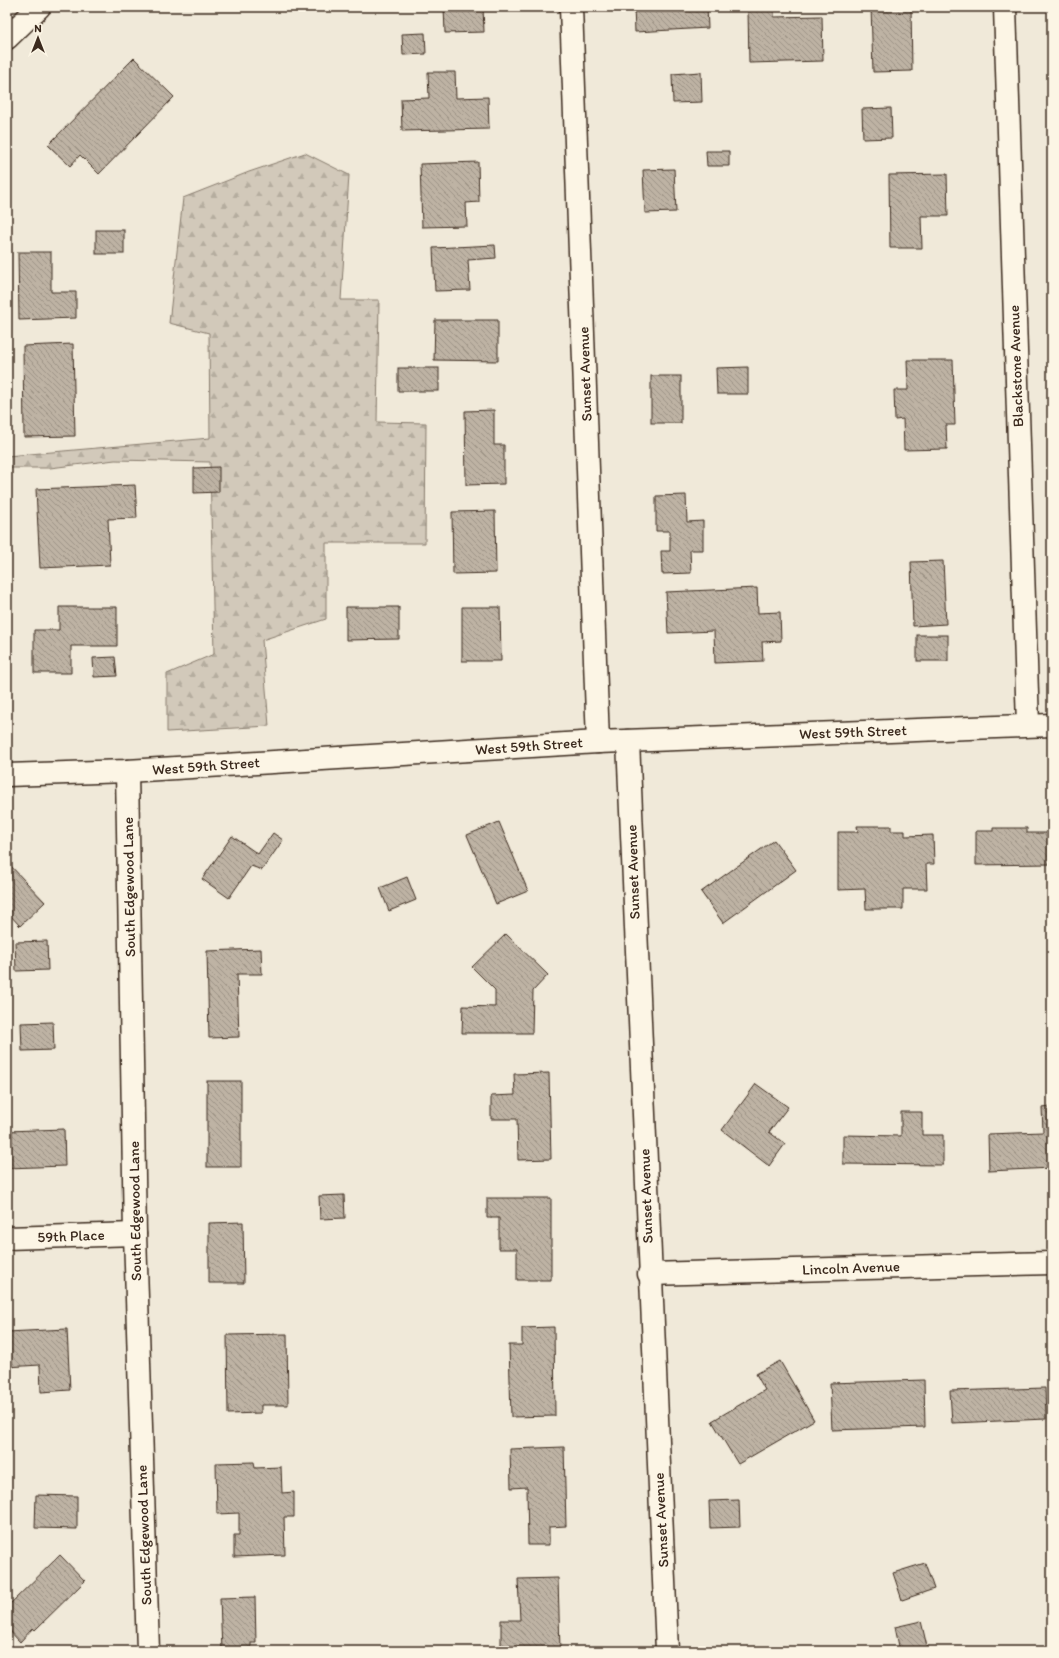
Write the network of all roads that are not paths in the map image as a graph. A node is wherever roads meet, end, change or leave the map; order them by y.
1 (38, 7) edge
2 (571, 7) edge
3 (1005, 7) edge
4 (7, 38) edge
5 (1028, 725) junction
6 (1052, 725) edge
7 (628, 741) junction
8 (598, 742) junction
9 (127, 771) junction
10 (7, 775) edge
11 (135, 1234) junction
12 (7, 1238) edge
13 (1052, 1263) edge
14 (649, 1274) junction
15 (148, 1651) edge
16 (667, 1651) edge

1 - 4 street
2 - 8 street, Sunset Avenue
3 - 5 street, Blackstone Avenue
5 - 6 street, West 59th Street
5 - 7 street, West 59th Street
7 - 8 street, West 59th Street
7 - 14 street, Sunset Avenue
8 - 9 street, West 59th Street
9 - 10 street, West 59th Street
9 - 11 street, South Edgewood Lane
11 - 12 street, 59th Place
11 - 15 street, South Edgewood Lane
13 - 14 street, Lincoln Avenue
14 - 16 street, Sunset Avenue

